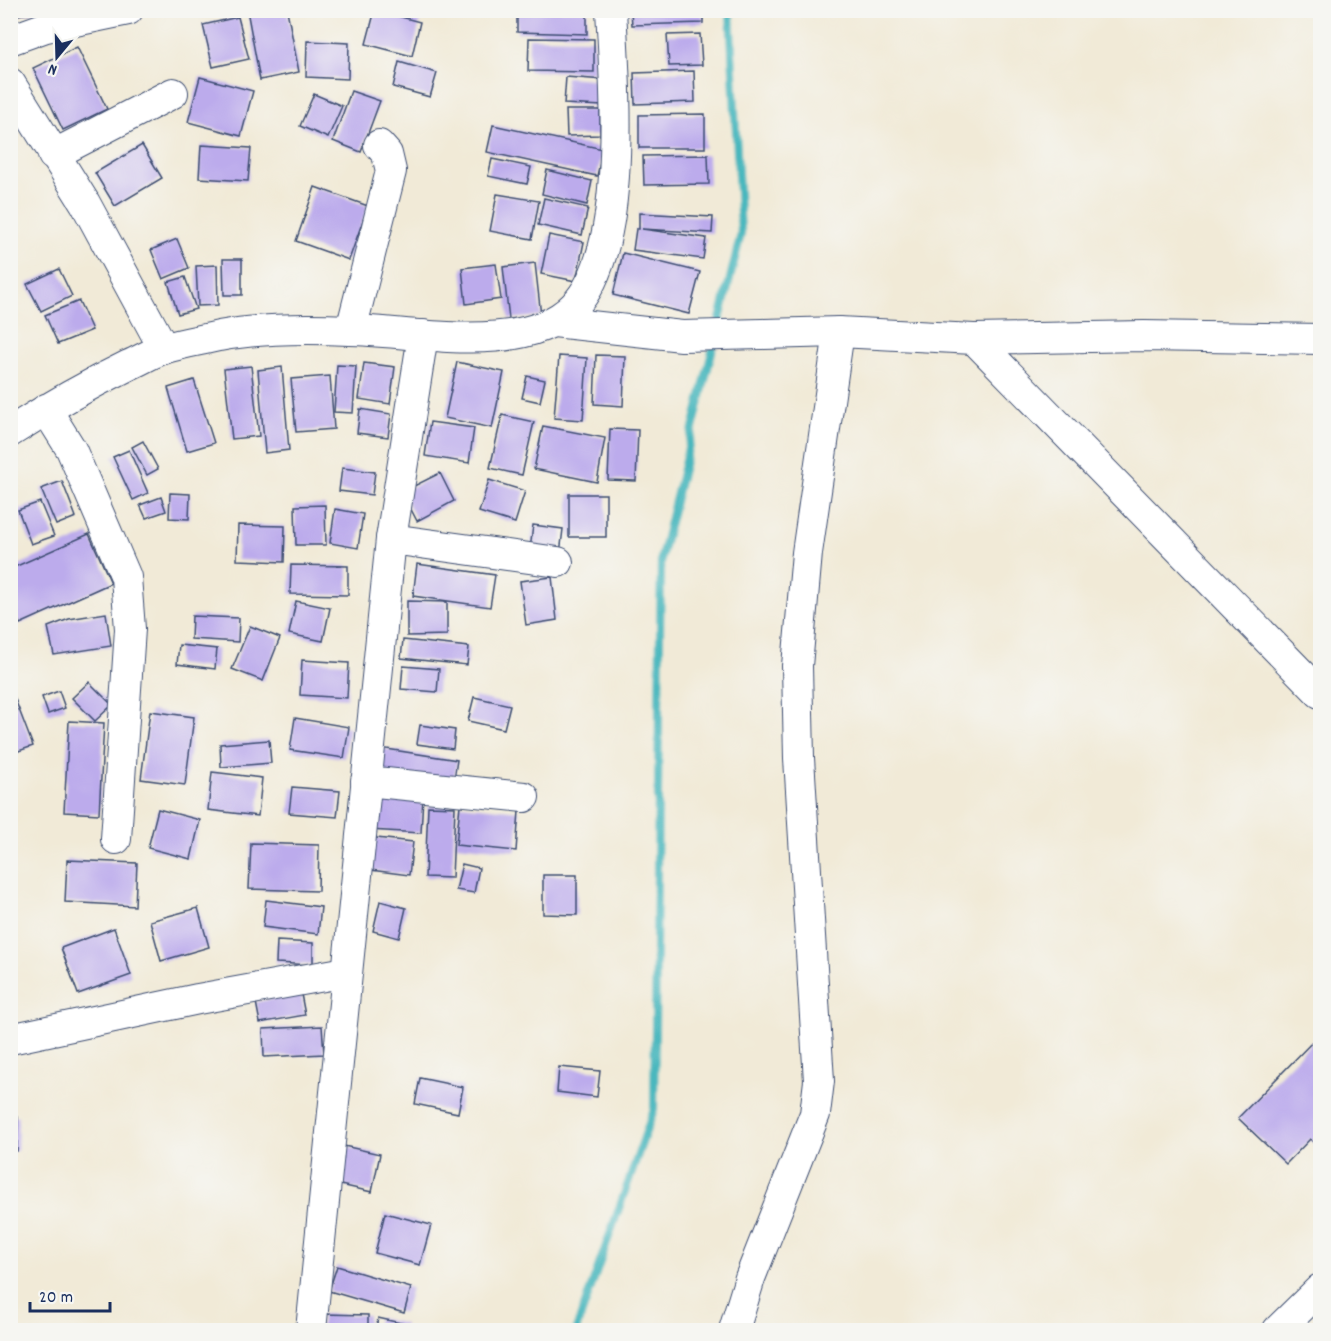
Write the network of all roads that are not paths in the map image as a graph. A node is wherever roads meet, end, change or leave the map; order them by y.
1 (128, 10) edge
2 (610, 10) edge
3 (10, 40) edge
4 (10, 83) edge
5 (173, 93) dead end
6 (379, 145) dead end
7 (53, 155) junction
8 (554, 322) junction
9 (351, 330) junction
10 (838, 332) junction
11 (423, 336) junction
12 (974, 339) junction
13 (1320, 339) edge
14 (164, 348) junction
15 (46, 409) junction
16 (10, 432) edge
17 (390, 538) junction
18 (558, 562) dead end
19 (1320, 693) edge
20 (366, 781) junction
21 (524, 797) dead end
22 (116, 839) dead end
23 (346, 972) junction
24 (10, 1039) edge
25 (1320, 1289) edge
26 (311, 1330) edge
27 (734, 1330) edge
28 (1278, 1330) edge

1 - 3 street
2 - 8 street
4 - 7 street
5 - 7 street
6 - 9 street
7 - 14 street
8 - 10 street
8 - 11 street
9 - 11 street
9 - 14 street
10 - 12 street
10 - 27 street
11 - 17 street
12 - 13 street
12 - 19 street
14 - 15 street
15 - 16 street
15 - 22 street
17 - 18 street
17 - 20 street
20 - 21 street
20 - 23 street
23 - 24 street
23 - 26 street
25 - 28 street

